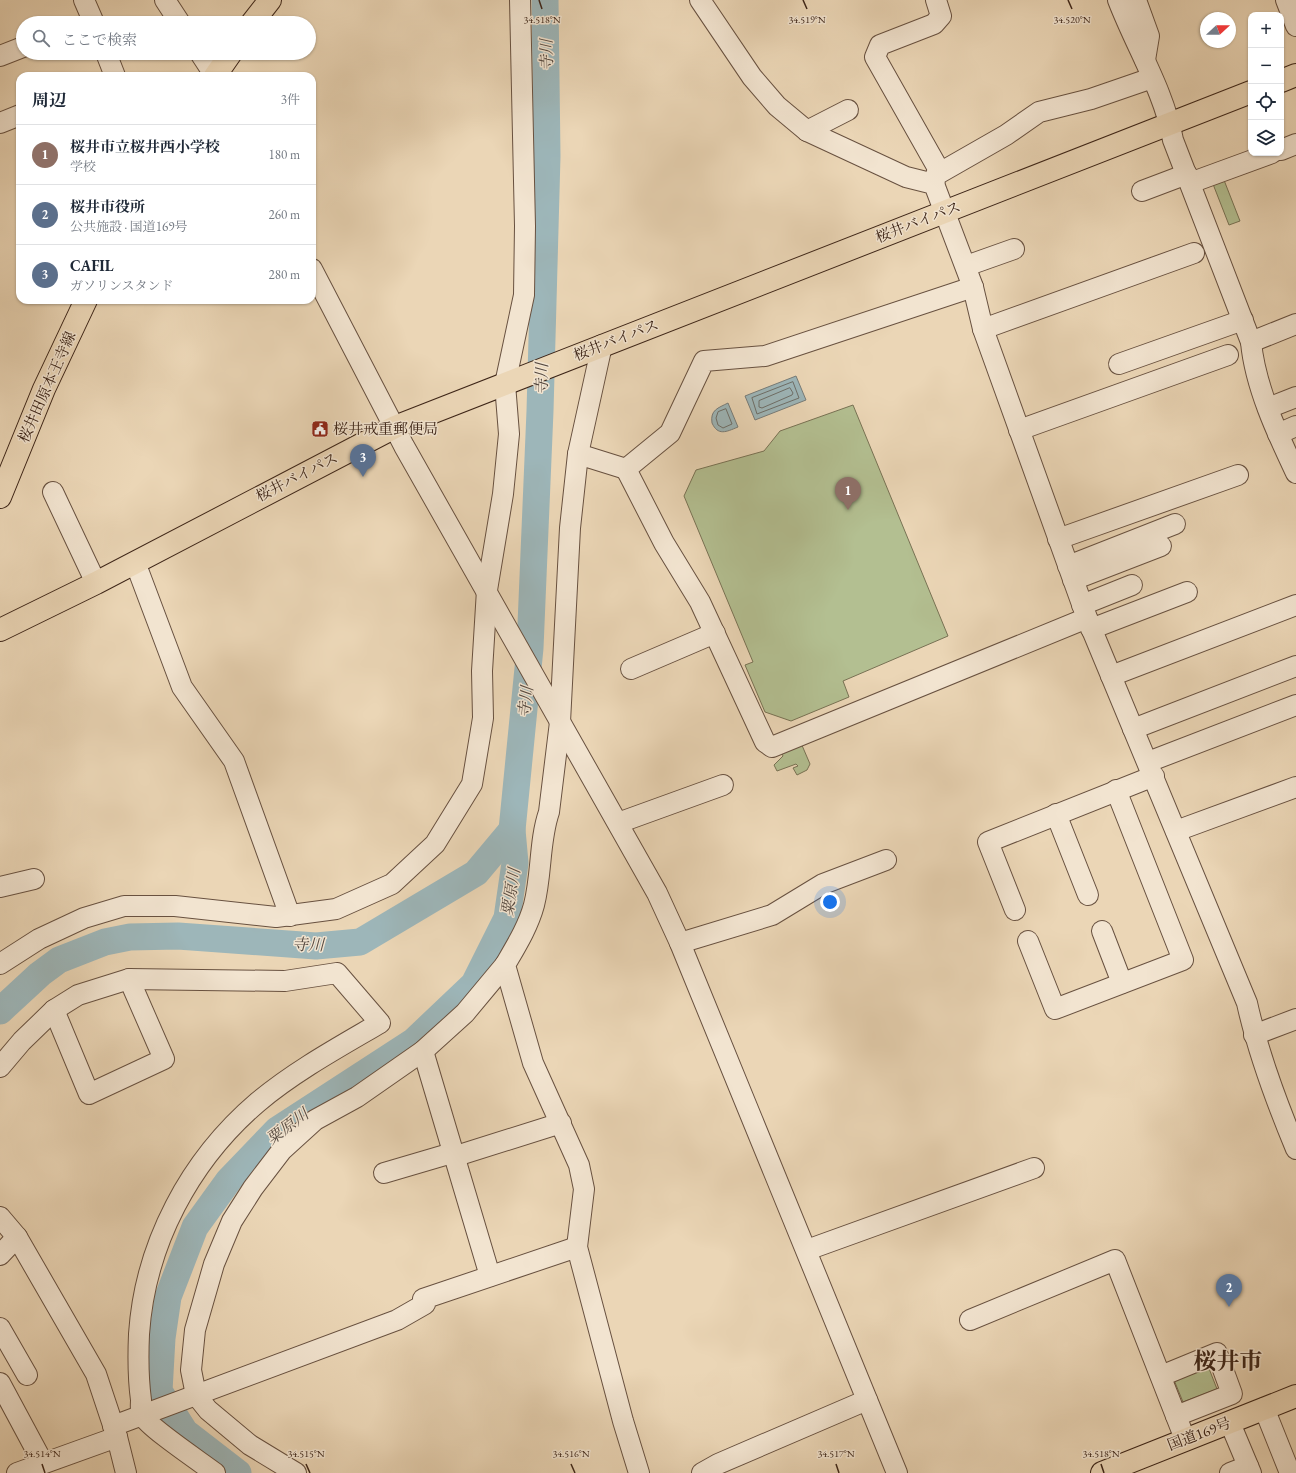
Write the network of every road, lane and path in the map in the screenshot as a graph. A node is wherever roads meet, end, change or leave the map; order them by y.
1 (84, 0) edge
2 (165, 0) edge
3 (270, 0) edge
4 (520, 0) edge
5 (700, 0) edge
6 (936, 0) edge
7 (1118, 0) edge
8 (1136, 0) edge
9 (1286, 0) edge
10 (88, 16) edge
11 (175, 16) edge
12 (257, 16) edge
13 (1296, 26) edge
14 (16, 50) edge
15 (0, 56) edge
16 (109, 60) edge
17 (205, 60) edge
18 (226, 60) edge
19 (1145, 60) junction
20 (113, 72) edge
21 (212, 72) edge
22 (218, 72) edge
23 (1296, 75) edge
24 (1152, 78) junction
25 (1284, 80) edge
26 (1248, 93) edge
27 (848, 110) dead end
28 (16, 117) edge
29 (0, 123) edge
30 (1170, 123) junction
31 (806, 131) junction
32 (1296, 144) edge
33 (1284, 149) edge
34 (1262, 156) edge
35 (937, 178) junction
36 (1189, 178) junction
37 (1142, 191) dead end
38 (945, 211) junction
39 (1014, 249) dead end
40 (1194, 253) dead end
41 (966, 266) junction
42 (316, 277) edge
43 (974, 287) junction
44 (84, 304) edge
45 (1243, 320) junction
46 (1296, 324) edge
47 (983, 328) junction
48 (1251, 342) junction
49 (597, 347) junction
50 (1228, 355) dead end
51 (1119, 364) dead end
52 (508, 382) junction
53 (1296, 397) edge
54 (1268, 408) junction
55 (1296, 426) edge
56 (394, 427) junction
57 (1019, 430) junction
58 (1278, 434) junction
59 (578, 454) junction
60 (626, 469) junction
61 (1296, 473) edge
62 (1238, 475) dead end
63 (53, 492) dead end
64 (0, 497) edge
65 (1175, 524) dead end
66 (1058, 539) junction
67 (1162, 546) dead end
68 (135, 562) junction
69 (1071, 573) junction
70 (96, 583) junction
71 (1132, 585) dead end
72 (1186, 592) dead end
73 (489, 594) junction
74 (1296, 605) edge
75 (1087, 617) junction
76 (0, 630) edge
77 (715, 633) junction
78 (1296, 666) edge
79 (631, 669) dead end
80 (1111, 676) junction
81 (1296, 705) edge
82 (558, 718) junction
83 (1133, 729) junction
84 (1151, 769) junction
85 (724, 786) dead end
86 (1296, 787) edge
87 (1116, 790) junction
88 (1056, 814) junction
89 (618, 823) junction
90 (1176, 831) junction
91 (886, 860) dead end
92 (34, 879) dead end
93 (0, 887) edge
94 (1088, 895) dead end
95 (1015, 910) dead end
96 (290, 916) junction
97 (1102, 931) dead end
98 (1028, 941) dead end
99 (680, 943) junction
100 (0, 964) edge
101 (505, 965) junction
102 (129, 979) junction
103 (1122, 983) junction
104 (54, 1010) junction
105 (1296, 1019) edge
106 (1254, 1035) junction
107 (423, 1051) junction
108 (0, 1067) edge
109 (1288, 1108) edge
110 (561, 1123) junction
111 (1296, 1149) edge
112 (453, 1155) junction
113 (1034, 1168) dead end
114 (384, 1173) dead end
115 (0, 1217) edge
116 (17, 1237) junction
117 (577, 1247) junction
118 (807, 1250) junction
119 (0, 1254) edge
120 (490, 1276) junction
121 (970, 1320) dead end
122 (0, 1328) edge
123 (27, 1375) dead end
124 (1161, 1376) junction
125 (0, 1383) edge
126 (194, 1396) junction
127 (1296, 1396) edge
128 (867, 1400) junction
129 (1264, 1408) junction
130 (144, 1414) junction
131 (1176, 1416) junction
132 (1230, 1423) junction
133 (115, 1431) junction
134 (1185, 1440) junction
135 (1289, 1448) edge
136 (43, 1463) junction
137 (1250, 1469) edge
138 (17, 1473) edge
139 (126, 1473) edge
140 (215, 1473) edge
141 (296, 1473) edge
142 (639, 1473) edge
143 (702, 1473) edge
144 (897, 1473) edge
145 (1102, 1473) edge
146 (1230, 1473) edge
147 (1290, 1473) edge

1 - 10 street
2 - 11 street
3 - 12 main road
4 - 52 street
5 - 31 street
6 - 35 street
7 - 19 street
8 - 19 street
9 - 13 street
14 - 15 street
16 - 20 street
17 - 21 street
18 - 22 main road
19 - 24 street
23 - 25 main road
24 - 30 street
24 - 35 street
26 - 30 main road, 桜井バイパス
27 - 31 street
28 - 29 street
30 - 36 street
30 - 38 main road, 桜井バイパス
31 - 35 street
32 - 33 street
34 - 36 street
35 - 38 street
36 - 37 street
36 - 45 street
38 - 41 street
38 - 49 main road, 桜井バイパス
39 - 41 street
40 - 47 street
41 - 43 street
42 - 56 street
43 - 47 street
43 - 60 street
44 - 64 main road, 桜井田原本王寺線
45 - 48 street
45 - 51 street
46 - 48 street
47 - 57 street
48 - 54 street
49 - 52 main road, 桜井バイパス
49 - 59 street
50 - 57 street
52 - 56 main road, 桜井バイパス
52 - 73 street
53 - 54 street
54 - 58 street
55 - 58 street
56 - 68 main road, 桜井バイパス
56 - 73 street
57 - 66 street
58 - 61 street
59 - 60 street
59 - 82 street
60 - 77 street
62 - 66 street
63 - 70 street
65 - 69 street
66 - 69 street
67 - 69 street
68 - 70 main road, 桜井バイパス
68 - 96 street
69 - 75 street
70 - 76 main road, 桜井バイパス
71 - 75 street
72 - 75 street
73 - 82 street
73 - 96 street
74 - 80 street
75 - 77 street
75 - 80 street
77 - 79 street
78 - 83 street
80 - 83 street
81 - 84 street
82 - 89 street
82 - 101 street
83 - 84 street
84 - 87 street
84 - 90 street
85 - 89 street
86 - 90 street
87 - 88 street
87 - 103 street
88 - 94 street
88 - 95 street
89 - 99 street
90 - 106 street
91 - 99 street
92 - 93 street
96 - 100 street
97 - 103 street
98 - 103 street
99 - 118 street
101 - 107 street
101 - 110 street
102 - 104 street
102 - 104 street
102 - 130 street
104 - 108 street
105 - 106 street
106 - 109 street
107 - 112 street
107 - 126 street
109 - 111 street
110 - 112 street
110 - 117 street
112 - 114 street
112 - 120 street
113 - 118 street
115 - 116 street
116 - 119 street
116 - 133 street
117 - 120 street
117 - 142 street
118 - 128 street
120 - 126 street
121 - 124 street
122 - 123 street
124 - 131 street
124 - 131 street
125 - 136 street
126 - 130 street
126 - 141 street
127 - 129 main road, 国道169号
128 - 143 street
128 - 144 street
129 - 132 main road, 国道169号
129 - 135 street
130 - 133 street
130 - 140 street
131 - 134 street
132 - 134 main road, 国道169号
132 - 137 street
133 - 136 street
133 - 139 street
134 - 145 main road, 国道169号
135 - 147 street
136 - 138 street
137 - 146 street

